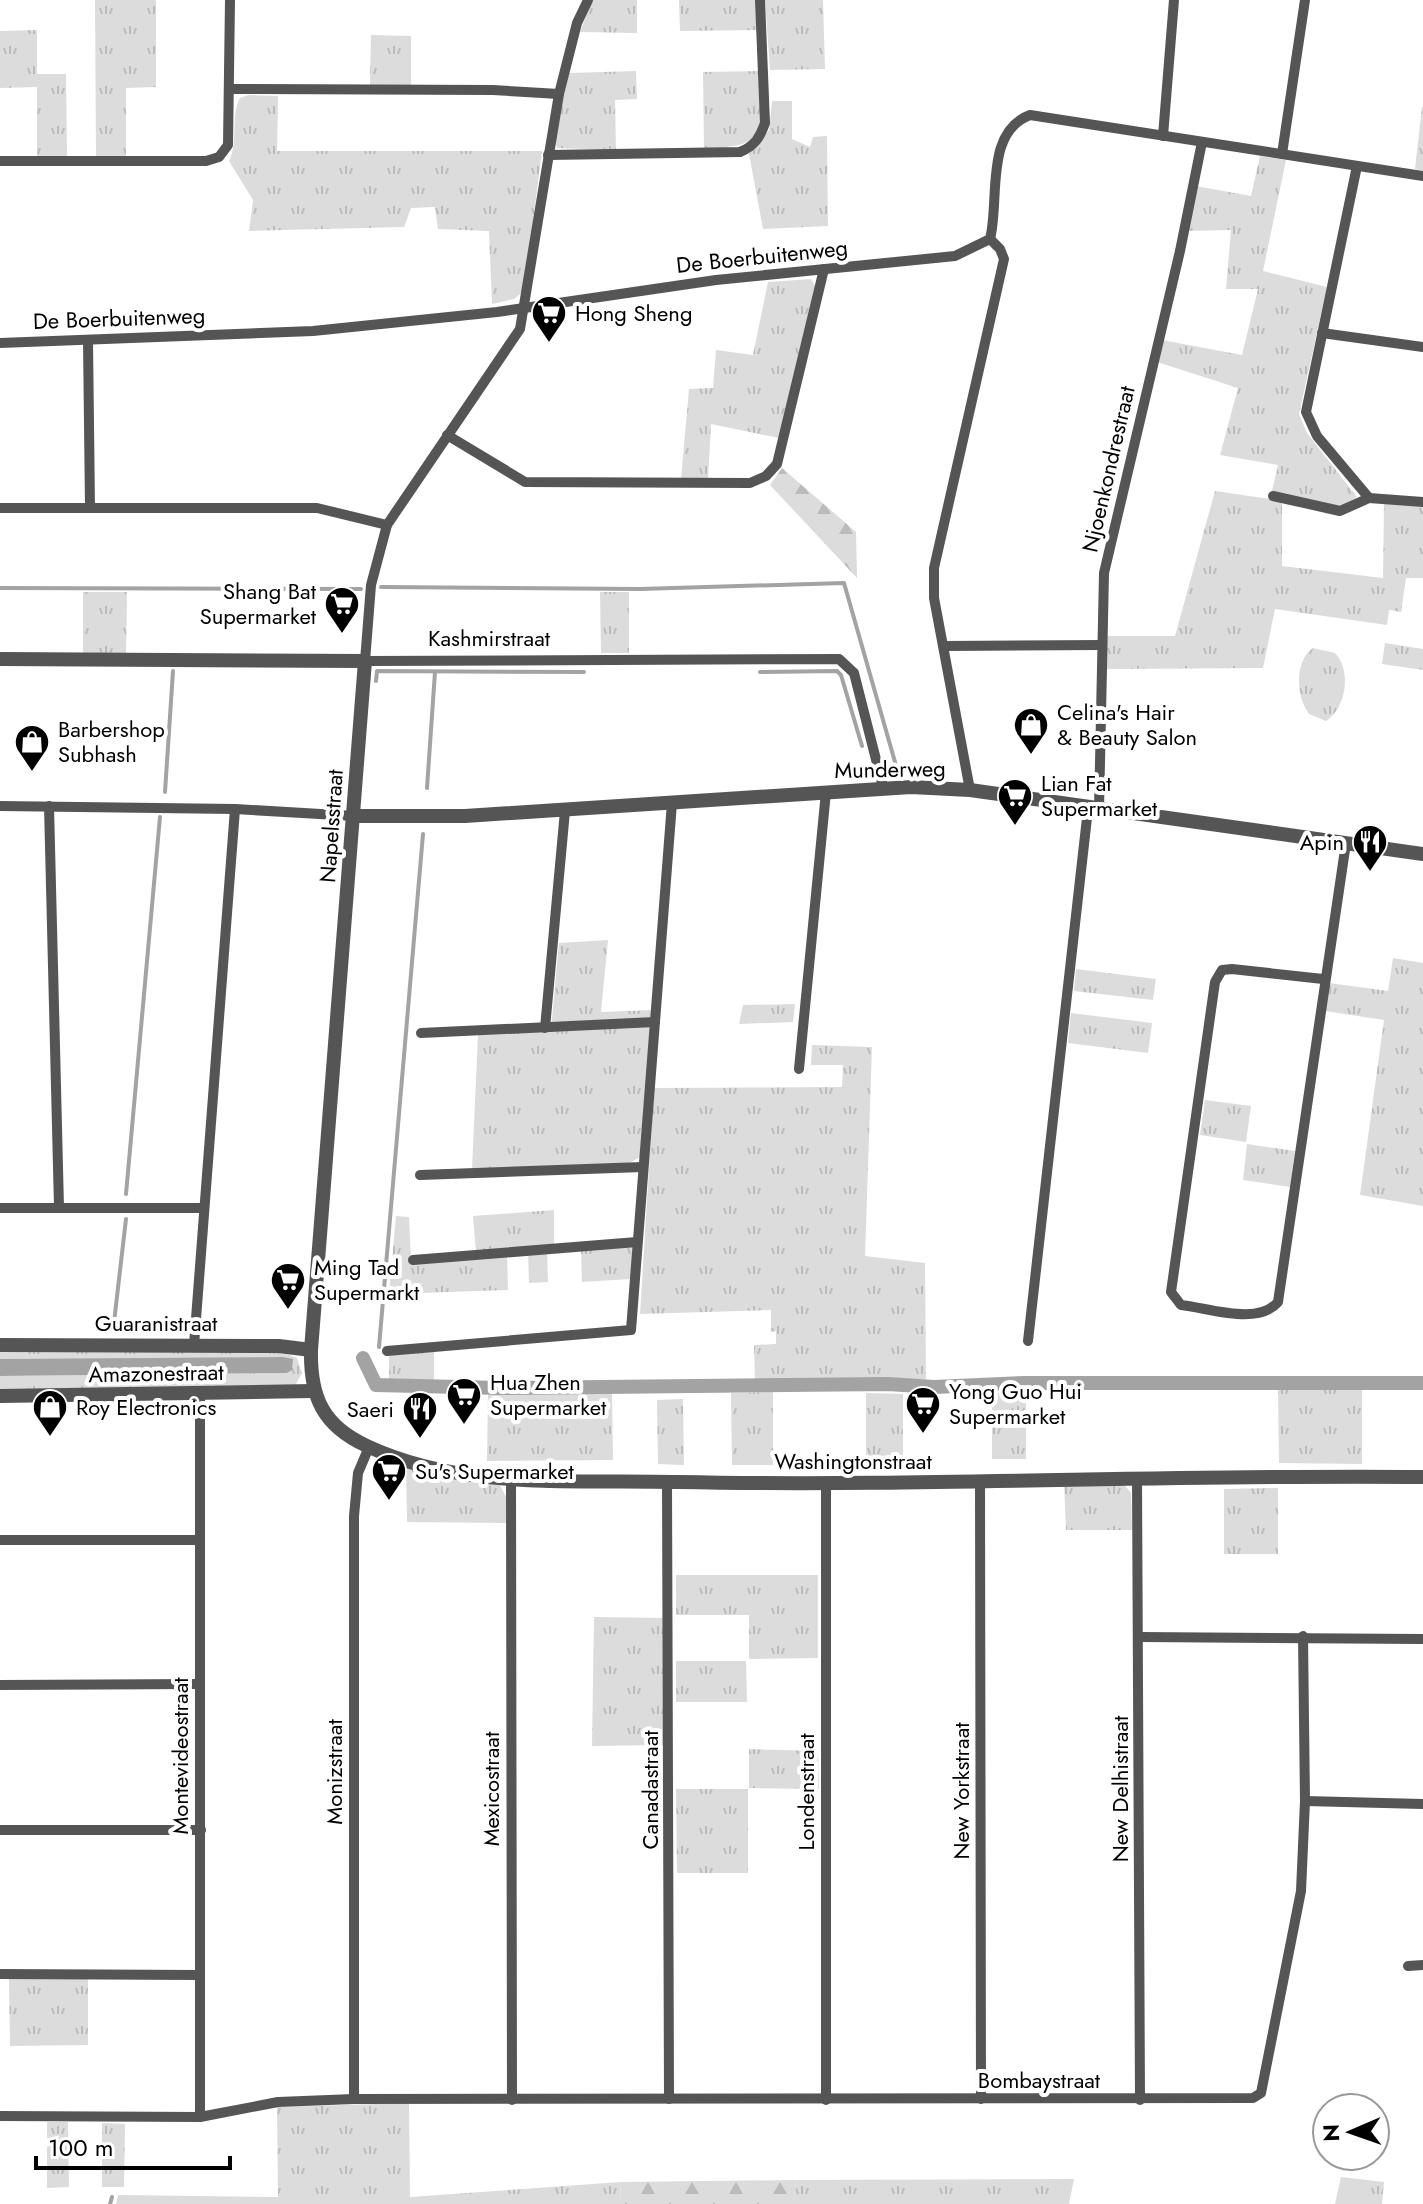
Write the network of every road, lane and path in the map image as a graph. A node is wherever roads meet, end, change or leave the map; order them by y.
1 (230, 0) edge
2 (588, 0) edge
3 (760, 0) edge
4 (1174, 0) edge
5 (1305, 0) edge
6 (231, 89) junction
7 (559, 94) junction
8 (1163, 136) junction
9 (1202, 142) junction
10 (1282, 154) junction
11 (548, 155) junction
12 (0, 161) edge
13 (1357, 166) junction
14 (1423, 176) edge
15 (990, 239) junction
16 (824, 269) junction
17 (526, 308) junction
18 (1322, 333) junction
19 (88, 340) junction
20 (0, 343) edge
21 (1423, 347) edge
22 (447, 435) junction
23 (1273, 496) dead end
24 (1369, 498) junction
25 (1423, 502) edge
26 (0, 508) edge
27 (90, 508) junction
28 (387, 525) junction
29 (1102, 645) junction
30 (945, 646) junction
31 (0, 659) edge
32 (365, 661) junction
33 (883, 787) junction
34 (970, 790) junction
35 (826, 792) junction
36 (672, 803) junction
37 (0, 806) edge
38 (49, 806) junction
39 (235, 809) junction
40 (1094, 810) junction
41 (565, 811) junction
42 (354, 816) junction
43 (1346, 843) junction
44 (1423, 852) edge
45 (1323, 979) junction
46 (655, 1022) junction
47 (545, 1028) junction
48 (421, 1033) dead end
49 (799, 1069) dead end
50 (643, 1167) junction
51 (420, 1175) dead end
52 (59, 1207) junction
53 (0, 1208) edge
54 (203, 1208) junction
55 (637, 1242) junction
56 (413, 1260) dead end
57 (1028, 1341) dead end
58 (0, 1345) edge
59 (194, 1345) junction
60 (311, 1350) junction
61 (387, 1351) dead end
62 (313, 1391) junction
63 (200, 1395) junction
64 (0, 1396) edge
65 (369, 1447) junction
66 (1423, 1477) edge
67 (1137, 1478) junction
68 (511, 1479) junction
69 (667, 1481) junction
70 (980, 1482) junction
71 (826, 1485) junction
72 (0, 1540) edge
73 (198, 1540) junction
74 (1303, 1636) junction
75 (1140, 1637) junction
76 (1423, 1639) edge
77 (200, 1684) junction
78 (0, 1685) edge
79 (1305, 1801) junction
80 (1423, 1804) edge
81 (0, 1830) edge
82 (201, 1830) junction
83 (1423, 1965) edge
84 (1408, 1966) dead end
85 (0, 1974) edge
86 (198, 1975) junction
87 (354, 2099) junction
88 (669, 2099) junction
89 (981, 2099) junction
90 (512, 2100) junction
91 (826, 2100) junction
92 (1140, 2100) junction
93 (0, 2116) edge
94 (200, 2117) junction

1 - 6 street
2 - 7 street, Napelsstraat
3 - 11 street
4 - 8 street
5 - 10 street
6 - 7 street
6 - 12 street
7 - 11 street, Napelsstraat
8 - 9 street
8 - 15 street
9 - 10 street
9 - 29 street, Njoenkondrestraat
10 - 13 street
11 - 17 street, Napelsstraat
13 - 14 street
13 - 18 street
15 - 16 street, De Boerbuitenweg
15 - 30 street
16 - 17 street, De Boerbuitenweg
16 - 22 street
17 - 19 street, De Boerbuitenweg
17 - 22 street, Napelsstraat
18 - 21 street
18 - 24 street
19 - 20 street, De Boerbuitenweg
19 - 27 street
22 - 28 street, Napelsstraat
23 - 24 street
24 - 25 street
26 - 27 street
27 - 28 street
28 - 32 street, Napelsstraat
29 - 30 street
29 - 40 street, Njoenkondrestraat
30 - 34 street
31 - 32 street, Kashmirstraat
32 - 33 street, Kashmirstraat
32 - 42 street, Napelsstraat
33 - 34 street, Munderweg
33 - 35 street, Munderweg
34 - 40 street, Munderweg
35 - 36 street, Munderweg
35 - 49 street
36 - 41 street, Munderweg
36 - 46 street
37 - 38 street
38 - 39 street
38 - 52 street
39 - 42 street
39 - 54 street
40 - 43 street, Munderweg
40 - 57 street, Njoenkondrestraat
41 - 42 street, Munderweg
41 - 47 street
42 - 60 street, Napelsstraat
43 - 44 street, Munderweg
43 - 45 street
45 - 45 street
46 - 47 street
46 - 50 street
47 - 48 street
50 - 51 street
50 - 55 street
52 - 53 street
52 - 54 street
54 - 59 street
55 - 56 street
55 - 61 street
58 - 59 street, Guaranistraat
59 - 60 street, Guaranistraat
60 - 62 street, Napelsstraat
62 - 63 street, Amazonestraat
62 - 65 street, Washingtonstraat
63 - 64 street, Amazonestraat
63 - 73 street, Montevideostraat
65 - 68 street, Washingtonstraat
65 - 87 street, Monizstraat
66 - 67 street, Washingtonstraat
67 - 70 street, Washingtonstraat
67 - 75 street, New Delhistraat
68 - 69 street, Washingtonstraat
68 - 90 street, Mexicostraat
69 - 71 street, Washingtonstraat
69 - 88 street, Canadastraat
70 - 71 street, Washingtonstraat
70 - 89 street, New Yorkstraat
71 - 91 street, Londenstraat
72 - 73 street
73 - 77 street, Montevideostraat
74 - 75 street
74 - 76 street
74 - 79 street, Bombaystraat
75 - 92 street, New Delhistraat
77 - 78 street
77 - 82 street, Montevideostraat
79 - 80 street
79 - 92 street, Bombaystraat
81 - 82 street
82 - 86 street, Montevideostraat
83 - 84 street
85 - 86 street
86 - 94 street, Montevideostraat
87 - 90 street, Bombaystraat
87 - 94 street, Bombaystraat
88 - 90 street, Bombaystraat
88 - 91 street, Bombaystraat
89 - 91 street, Bombaystraat
89 - 92 street, Bombaystraat
93 - 94 street, Bombaystraat

